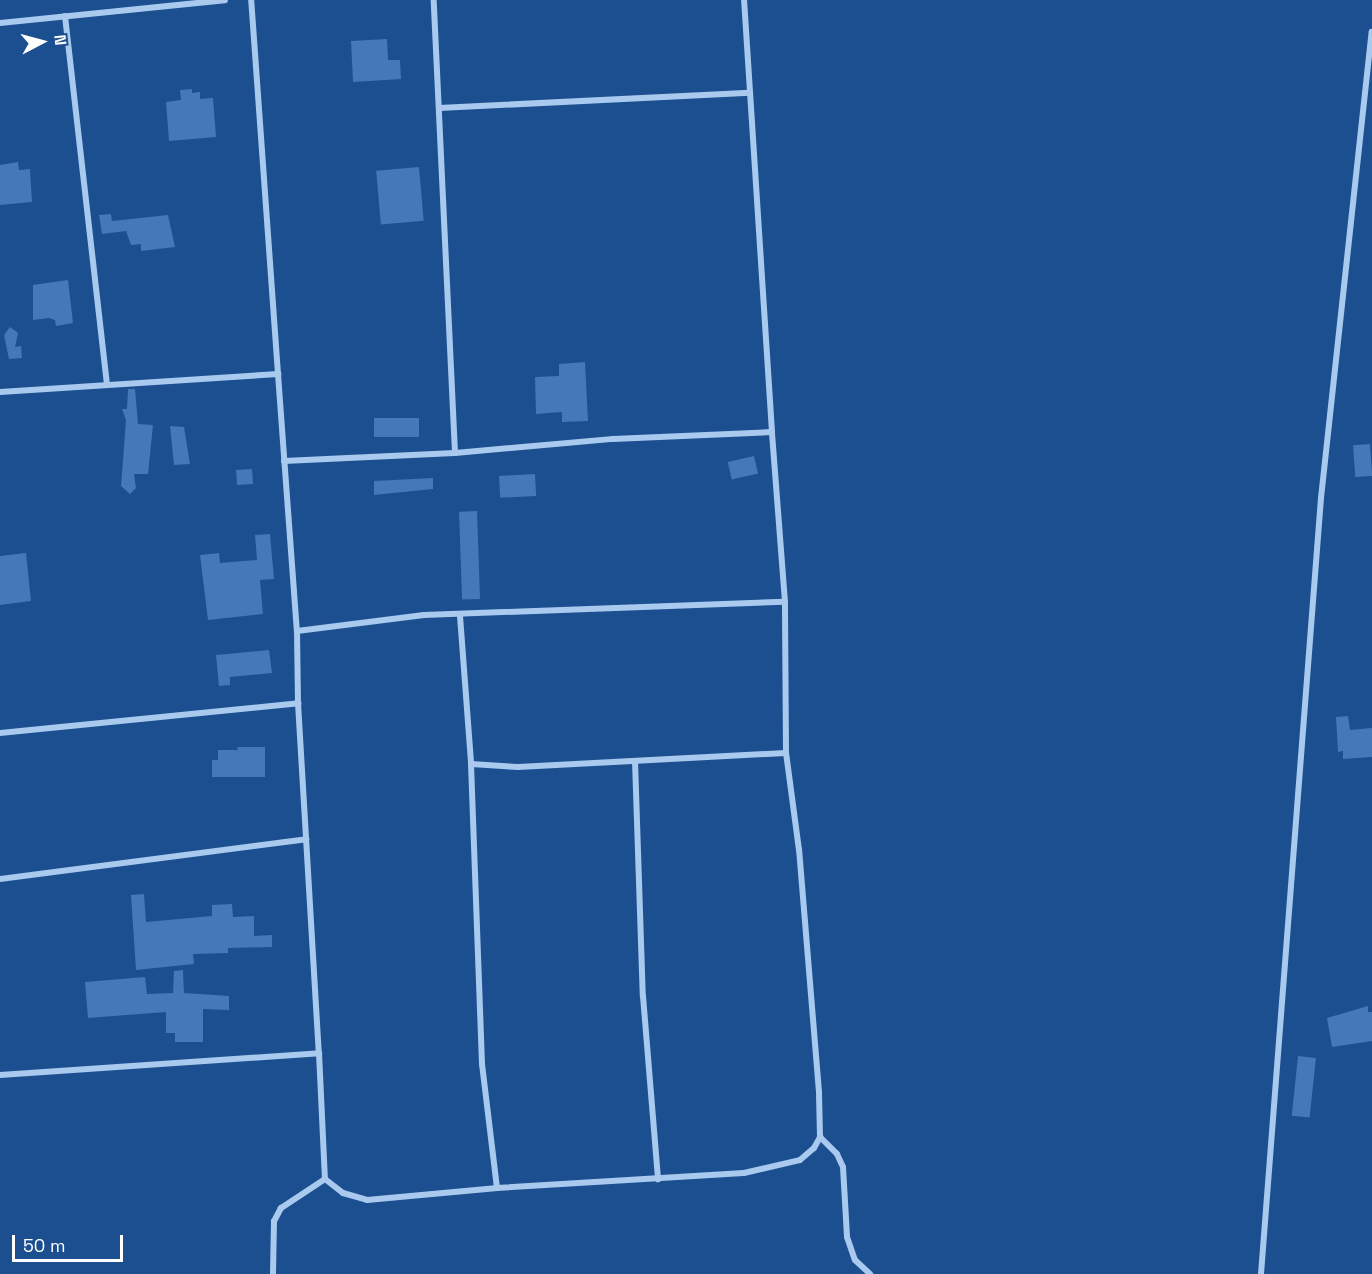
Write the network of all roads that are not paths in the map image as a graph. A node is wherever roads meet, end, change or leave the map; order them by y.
1 (225, 0) edge
2 (251, 0) edge
3 (434, 0) edge
4 (744, 0) edge
5 (65, 16) junction
6 (0, 23) edge
7 (1372, 32) edge
8 (750, 93) junction
9 (439, 108) junction
10 (278, 374) junction
11 (107, 384) junction
12 (0, 392) edge
13 (772, 432) junction
14 (455, 453) junction
15 (284, 461) junction
16 (785, 602) junction
17 (460, 616) junction
18 (297, 631) junction
19 (298, 703) junction
20 (0, 733) edge
21 (786, 753) junction
22 (635, 761) junction
23 (471, 764) junction
24 (306, 839) junction
25 (0, 879) edge
26 (319, 1053) junction
27 (0, 1076) edge
28 (820, 1137) junction
29 (325, 1179) junction
30 (658, 1179) junction
31 (497, 1188) junction
32 (273, 1274) edge
33 (870, 1274) edge
34 (1261, 1274) edge

1 - 5 street
2 - 10 street
3 - 9 street
4 - 8 street
5 - 6 street
5 - 11 street
7 - 34 street
8 - 9 street
8 - 13 street
9 - 14 street
10 - 11 street
10 - 15 street
11 - 12 street
13 - 14 street
13 - 16 street
14 - 15 street
15 - 18 street
16 - 17 street
16 - 21 street
17 - 18 street
17 - 23 street
18 - 19 street
19 - 20 street
19 - 24 street
21 - 22 street
21 - 28 street
22 - 23 street
22 - 30 street
23 - 31 street
24 - 25 street
24 - 26 street
26 - 27 street
26 - 29 street
28 - 30 street
28 - 33 street
29 - 31 street
29 - 32 street
30 - 31 street

